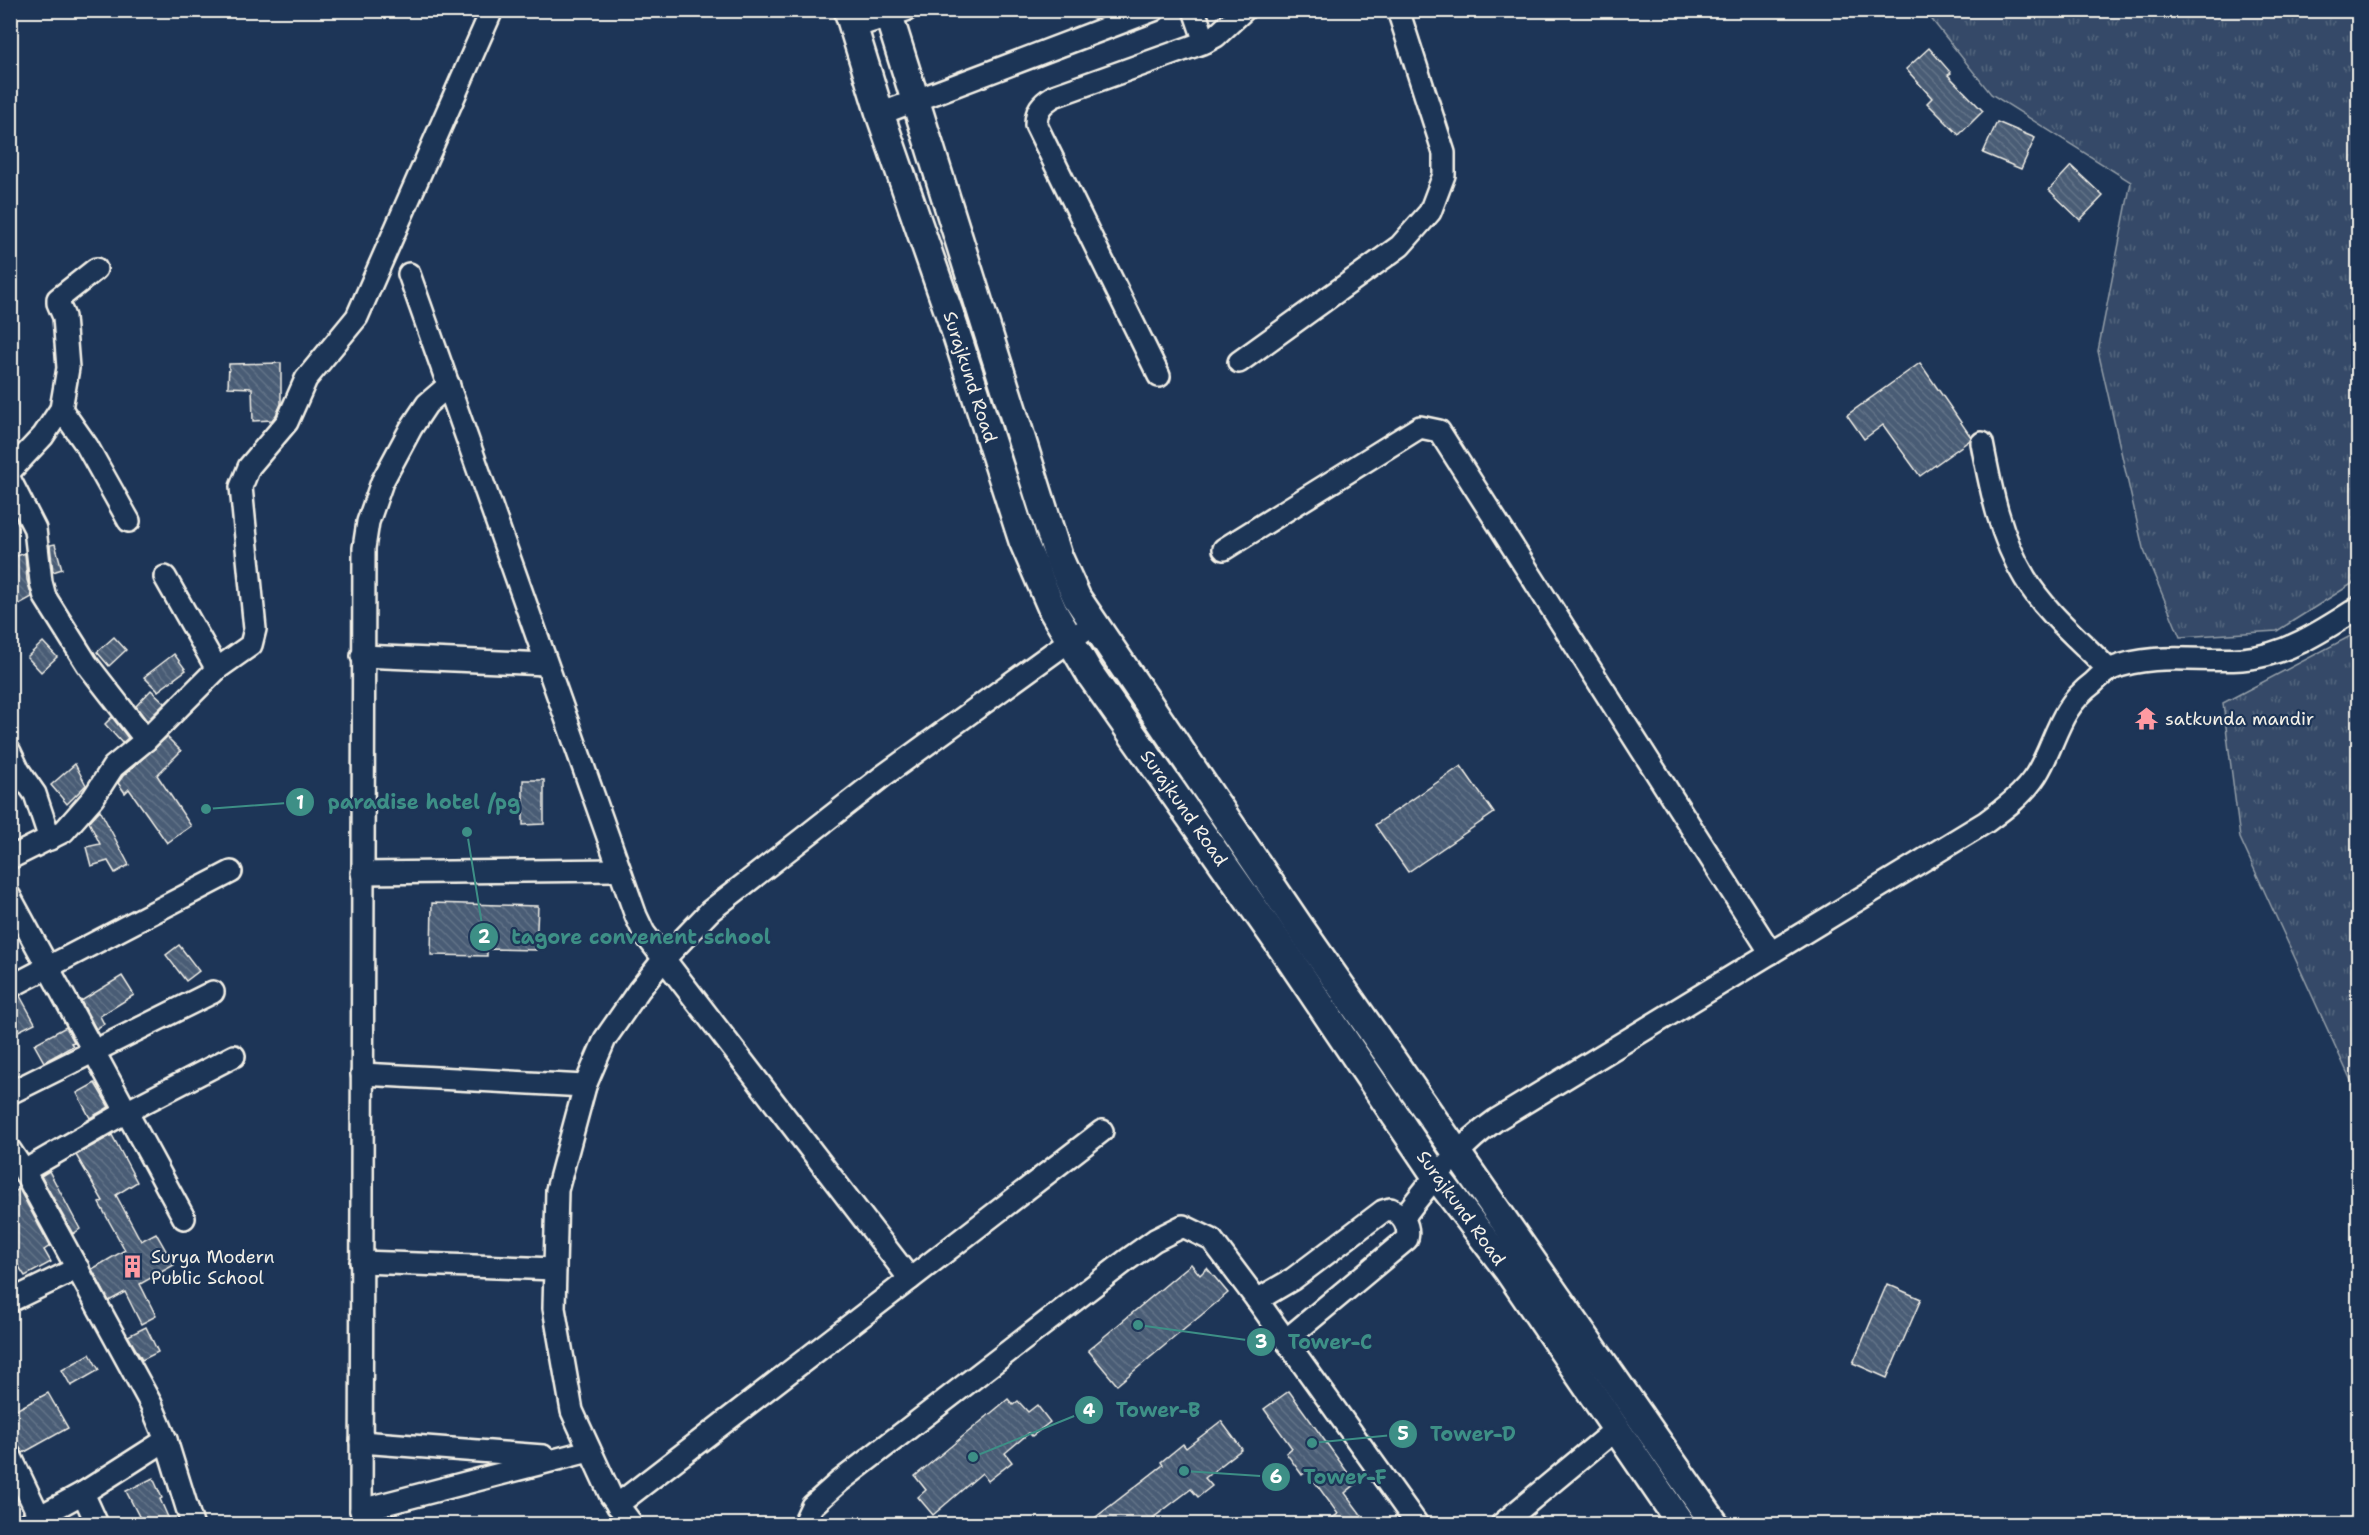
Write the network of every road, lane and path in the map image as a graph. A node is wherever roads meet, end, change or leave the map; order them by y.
1 (492, 10) edge
2 (1154, 10) edge
3 (1194, 10) edge
4 (1244, 10) edge
5 (1398, 10) edge
6 (894, 13) edge
7 (851, 19) edge
8 (1205, 42) junction
9 (914, 101) junction
10 (880, 114) junction
11 (96, 270) dead end
12 (409, 274) dead end
13 (1239, 362) dead end
14 (1159, 376) dead end
15 (449, 385) junction
16 (61, 409) junction
17 (1982, 443) dead end
18 (14, 459) edge
19 (10, 480) edge
20 (129, 521) dead end
21 (1224, 549) dead end
22 (165, 577) dead end
23 (2358, 608) edge
24 (1093, 624) junction
25 (1070, 641) junction
26 (362, 656) junction
27 (546, 664) junction
28 (217, 669) junction
29 (2109, 670) junction
30 (146, 740) junction
31 (10, 752) edge
32 (50, 839) junction
33 (10, 858) edge
34 (618, 870) junction
35 (231, 873) dead end
36 (362, 873) junction
37 (10, 897) edge
38 (1771, 953) junction
39 (664, 959) junction
40 (48, 967) junction
41 (10, 987) edge
42 (213, 992) dead end
43 (94, 1052) junction
44 (234, 1056) dead end
45 (362, 1074) junction
46 (585, 1086) junction
47 (10, 1093) edge
48 (126, 1112) junction
49 (1102, 1131) dead end
50 (10, 1150) edge
51 (1458, 1155) junction
52 (24, 1171) junction
53 (1436, 1176) junction
54 (184, 1218) dead end
55 (1402, 1218) junction
56 (361, 1262) junction
57 (78, 1268) junction
58 (555, 1269) junction
59 (910, 1278) junction
60 (12, 1297) edge
61 (1257, 1300) junction
62 (1286, 1340) junction
63 (1615, 1430) junction
64 (166, 1440) junction
65 (361, 1442) junction
66 (589, 1451) junction
67 (1664, 1452) junction
68 (10, 1455) edge
69 (560, 1457) junction
70 (1641, 1467) junction
71 (83, 1493) junction
72 (618, 1505) junction
73 (363, 1517) edge
74 (32, 1520) edge
75 (97, 1524) edge
76 (192, 1524) edge
77 (632, 1524) edge
78 (806, 1524) edge
79 (1417, 1524) edge
80 (1502, 1524) edge
81 (1681, 1524) edge
82 (1715, 1524) edge

1 - 28 street
2 - 9 street
3 - 8 street
4 - 8 street
5 - 13 street
6 - 7 street
6 - 9 main road, Surajkund Road
7 - 10 main road, Surajkund Road
8 - 14 street
9 - 10 street
9 - 24 main road, Surajkund Road
10 - 25 main road, Surajkund Road
11 - 16 street
12 - 15 street
15 - 26 street
15 - 27 street
16 - 18 street
16 - 20 street
17 - 29 street
19 - 30 street
21 - 38 street
22 - 28 street
23 - 29 street
24 - 25 street
24 - 51 main road, Surajkund Road
25 - 39 street
25 - 53 main road, Surajkund Road
26 - 27 street
26 - 36 street
27 - 34 street
28 - 30 street
29 - 38 street
30 - 32 street
31 - 32 street
32 - 33 street
34 - 36 street
34 - 39 street
35 - 40 street
36 - 45 street
37 - 40 street
38 - 51 street
39 - 46 street
39 - 59 street
40 - 41 street
40 - 43 street
42 - 43 street
43 - 47 street
43 - 48 street
44 - 48 street
45 - 46 street
45 - 56 street
46 - 58 street
48 - 52 street
48 - 54 street
49 - 59 street
50 - 52 street
51 - 53 street
51 - 67 main road, Surajkund Road
52 - 57 street
53 - 55 street
53 - 63 main road, Surajkund Road
55 - 61 street
55 - 62 street
56 - 58 street
56 - 65 street
57 - 60 street
57 - 64 street
58 - 66 street
59 - 72 street
61 - 62 street
61 - 78 street
62 - 79 street
63 - 70 main road, Surajkund Road
63 - 80 street
64 - 71 street
64 - 76 street
65 - 69 street
65 - 73 street
66 - 69 street
66 - 72 street
67 - 70 main road
67 - 82 main road, Surajkund Road
68 - 74 street
69 - 73 street
70 - 81 main road, Surajkund Road
71 - 74 street
71 - 75 street
72 - 77 street

